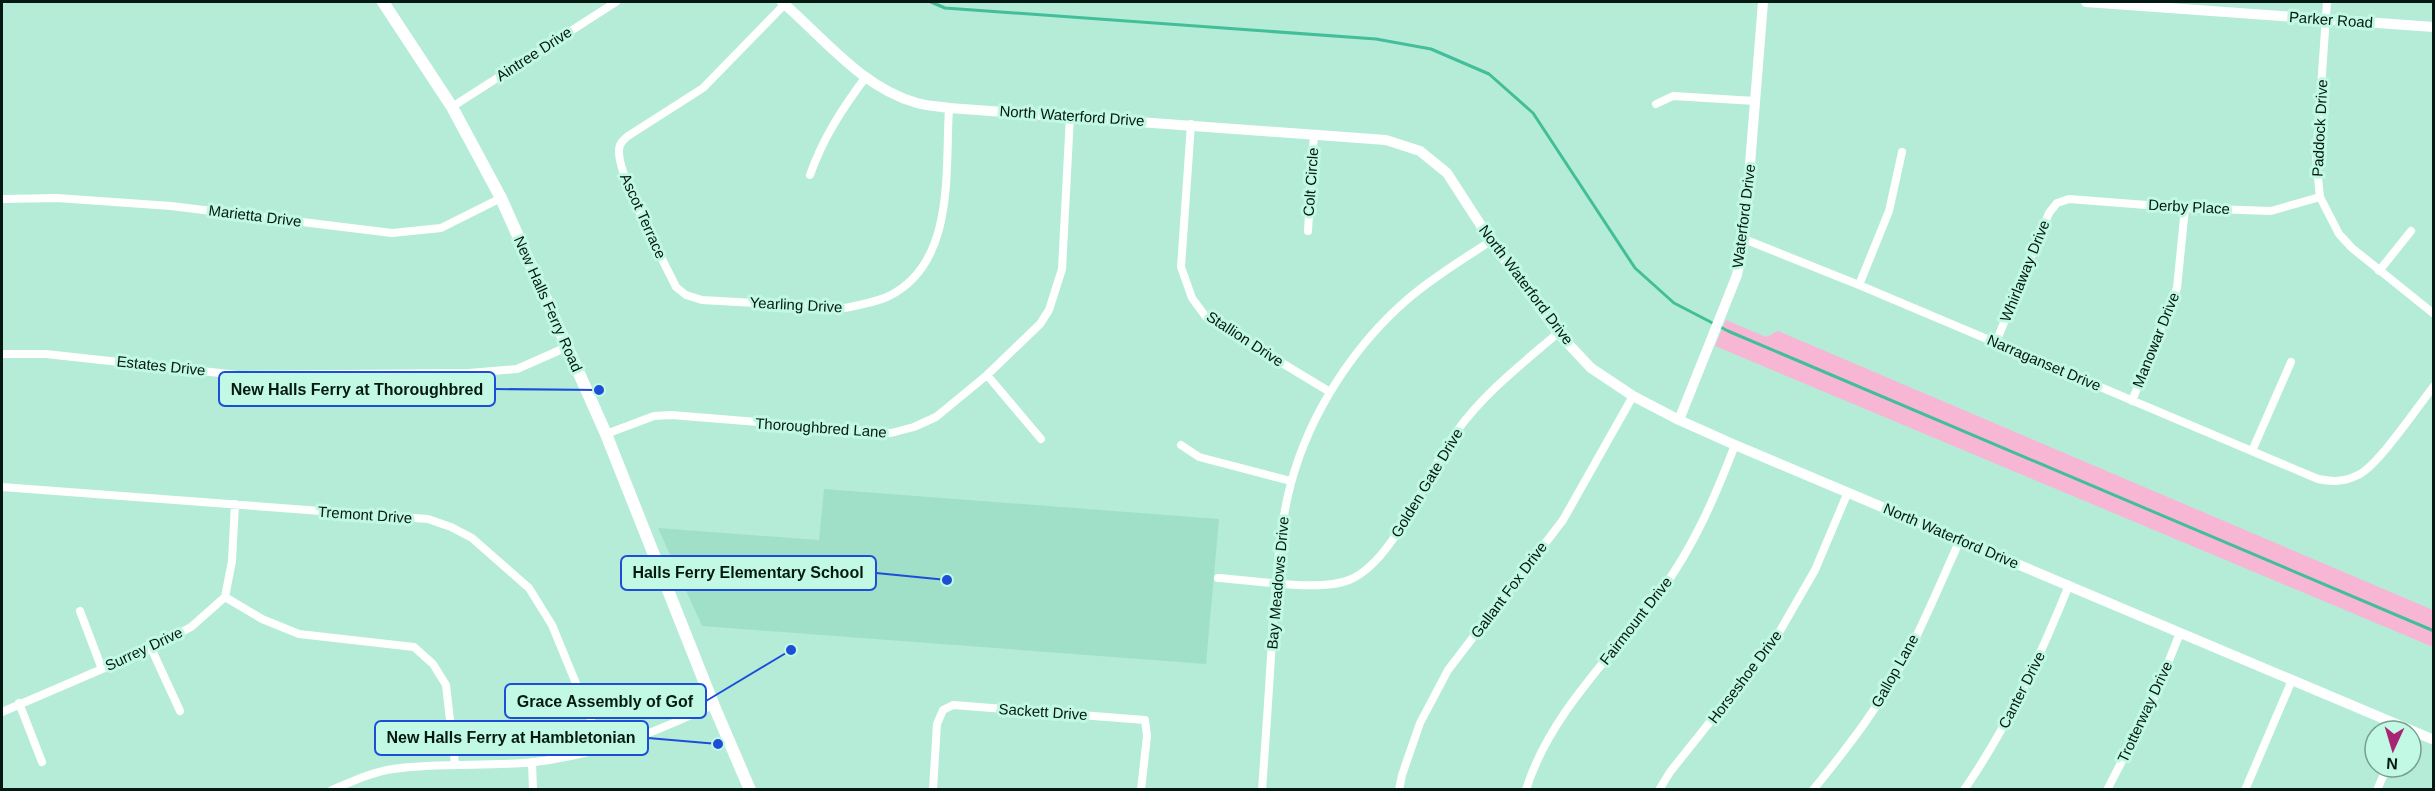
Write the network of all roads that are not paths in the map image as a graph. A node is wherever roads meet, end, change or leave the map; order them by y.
1 (383, 2) edge
2 (616, 2) edge
3 (1763, 2) edge
4 (2086, 2) edge
5 (2328, 2) edge
6 (783, 3) edge
7 (2326, 20) junction
8 (2433, 27) edge
9 (865, 78) junction
10 (1755, 101) junction
11 (1656, 104) dead end
12 (452, 107) junction
13 (949, 108) junction
14 (1070, 116) junction
15 (1191, 124) junction
16 (1314, 134) junction
17 (1902, 152) dead end
18 (810, 175) dead end
19 (2320, 197) junction
20 (501, 198) junction
21 (2, 199) edge
22 (2057, 203) joint
23 (2184, 208) junction
24 (1308, 231) dead end
25 (2411, 231) dead end
26 (1744, 239) junction
27 (1491, 241) junction
28 (2379, 271) junction
29 (1859, 285) junction
30 (676, 287) joint
31 (2433, 314) edge
32 (1558, 333) junction
33 (1996, 342) junction
34 (567, 347) junction
35 (2, 354) edge
36 (2291, 362) dead end
37 (987, 375) junction
38 (2433, 386) edge
39 (1330, 392) junction
40 (1633, 396) junction
41 (2132, 401) junction
42 (1679, 420) junction
43 (606, 434) junction
44 (1041, 439) dead end
45 (1181, 445) dead end
46 (1735, 445) junction
47 (2252, 451) junction
48 (1291, 481) junction
49 (2, 487) edge
50 (1848, 492) junction
51 (234, 504) junction
52 (1960, 540) junction
53 (1218, 578) dead end
54 (1276, 582) junction
55 (2069, 585) junction
56 (225, 597) junction
57 (80, 611) dead end
58 (2180, 633) junction
59 (152, 648) junction
60 (102, 669) junction
61 (2292, 680) junction
62 (20, 703) junction
63 (713, 705) junction
64 (180, 711) dead end
65 (2, 712) edge
66 (2380, 719) edge
67 (603, 749) junction
68 (42, 762) dead end
69 (532, 762) junction
70 (455, 764) junction
71 (332, 789) edge
72 (533, 789) edge
73 (750, 789) edge
74 (933, 789) edge
75 (1142, 789) edge
76 (1262, 789) edge
77 (1399, 789) edge
78 (1526, 789) edge
79 (1659, 789) edge
80 (1813, 789) edge
81 (1964, 789) edge
82 (2108, 789) edge
83 (2245, 789) edge

1 - 12 main road, New Halls Ferry Road
2 - 12 street, Aintree Drive
3 - 10 street, Waterford Drive
4 - 7 street, Parker Road
5 - 7 street, Paddock Drive
6 - 9 street, North Waterford Drive
6 - 30 street, Ascot Terrace
7 - 8 street, Parker Road
7 - 19 street, Paddock Drive
9 - 13 street, North Waterford Drive
9 - 18 street
10 - 11 street
10 - 26 street, Waterford Drive
12 - 20 main road, New Halls Ferry Road
13 - 14 street, North Waterford Drive
13 - 30 street, Yearling Drive
14 - 15 street, North Waterford Drive
14 - 37 street, Thoroughbred Lane
15 - 16 street, North Waterford Drive
15 - 39 street, Stallion Drive
16 - 24 street, Colt Circle
16 - 27 street, North Waterford Drive
17 - 29 street
19 - 23 street, Derby Place
19 - 28 street, Paddock Drive
20 - 21 street, Marietta Drive
20 - 34 main road, New Halls Ferry Road
22 - 23 street, Derby Place
22 - 33 street, Whirlaway Drive
23 - 41 street, Manowar Drive
25 - 28 street
26 - 29 street, Narraganset Drive
26 - 42 street, Waterford Drive
27 - 32 street, North Waterford Drive
27 - 39 street, Bay Meadows Drive
28 - 31 street, Paddock Drive
29 - 33 street, Narraganset Drive
32 - 40 street, North Waterford Drive
32 - 54 street, Golden Gate Drive
33 - 41 street, Narraganset Drive
34 - 35 street, Estates Drive
34 - 43 main road, New Halls Ferry Road
36 - 47 street
37 - 43 street, Thoroughbred Lane
37 - 44 street
38 - 47 street, Narraganset Drive
39 - 48 street, Bay Meadows Drive
40 - 42 street, North Waterford Drive
40 - 77 street, Gallant Fox Drive
41 - 47 street, Narraganset Drive
42 - 46 street, North Waterford Drive
43 - 63 main road, New Halls Ferry Road
45 - 48 street
46 - 50 street, North Waterford Drive
46 - 78 street, Fairmount Drive
48 - 54 street, Bay Meadows Drive
49 - 51 street, Tremont Drive
50 - 52 street, North Waterford Drive
50 - 79 street, Horseshoe Drive
51 - 56 street
51 - 67 street, Tremont Drive
52 - 55 street, North Waterford Drive
52 - 80 street, Gallop Lane
53 - 54 street, Golden Gate Drive
54 - 76 street, Bay Meadows Drive
55 - 58 street, North Waterford Drive
55 - 81 street, Canter Drive
56 - 59 street, Surrey Drive
56 - 70 street
57 - 60 street
58 - 61 street, North Waterford Drive
58 - 82 street, Trotterway Drive
59 - 60 street, Surrey Drive
59 - 64 street
60 - 62 street, Surrey Drive
61 - 66 street, North Waterford Drive
61 - 83 street
62 - 65 street, Surrey Drive
62 - 68 street
63 - 67 street
63 - 73 main road, New Halls Ferry Road
67 - 69 street
69 - 70 street
69 - 72 street
70 - 71 street
74 - 75 street, Sackett Drive

